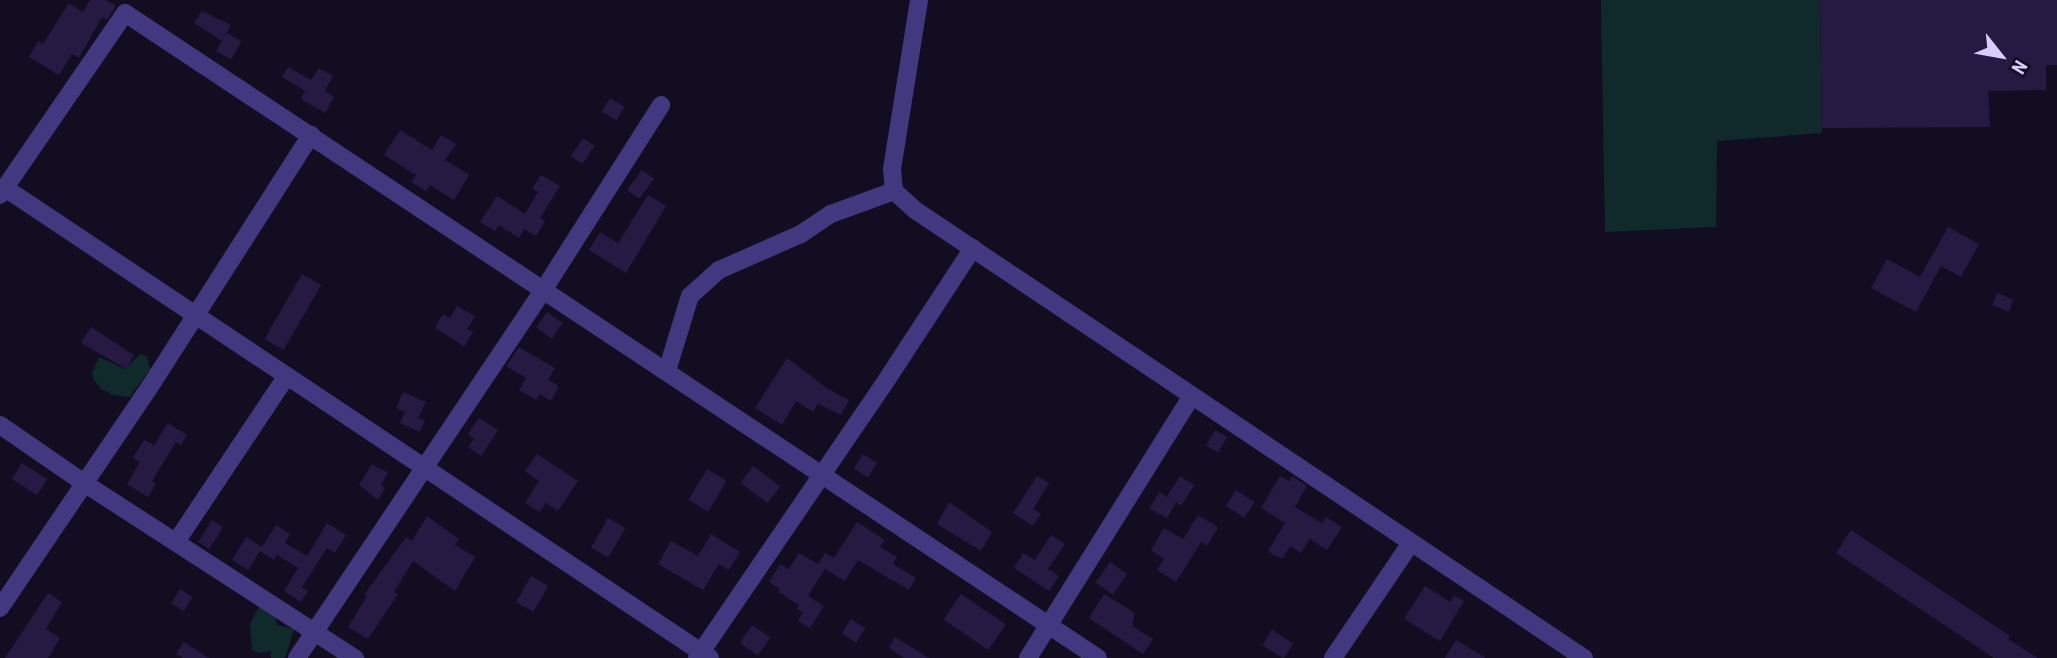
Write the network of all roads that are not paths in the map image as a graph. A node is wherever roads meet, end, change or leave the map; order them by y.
1 (919, 0) edge
2 (661, 105) dead end
3 (311, 135) junction
4 (2, 191) edge
5 (894, 191) junction
6 (973, 248) junction
7 (544, 289) junction
8 (194, 317) junction
9 (667, 371) junction
10 (286, 377) junction
11 (1191, 397) junction
12 (0, 425) edge
13 (424, 467) junction
14 (821, 474) junction
15 (84, 483) junction
16 (176, 542) junction
17 (1412, 543) junction
18 (0, 608) edge
19 (1049, 625) junction
20 (315, 630) junction
21 (703, 656) edge
22 (297, 658) edge
23 (355, 658) edge
24 (1028, 658) edge
25 (1098, 658) edge
26 (1333, 658) edge
27 (1584, 658) edge

1 - 5 street
2 - 7 street
3 - 4 street
3 - 7 street
3 - 8 street
4 - 8 street
5 - 6 street
5 - 9 street
6 - 11 street
6 - 14 street
7 - 9 street
7 - 13 street
8 - 10 street
8 - 15 street
9 - 14 street
10 - 13 street
10 - 16 street
11 - 17 street
11 - 19 street
12 - 15 street
13 - 20 street
13 - 21 street
14 - 19 street
14 - 21 street
15 - 16 street
15 - 18 street
16 - 20 street
17 - 26 street
17 - 27 street
19 - 24 street
19 - 25 street
20 - 22 street
20 - 23 street

